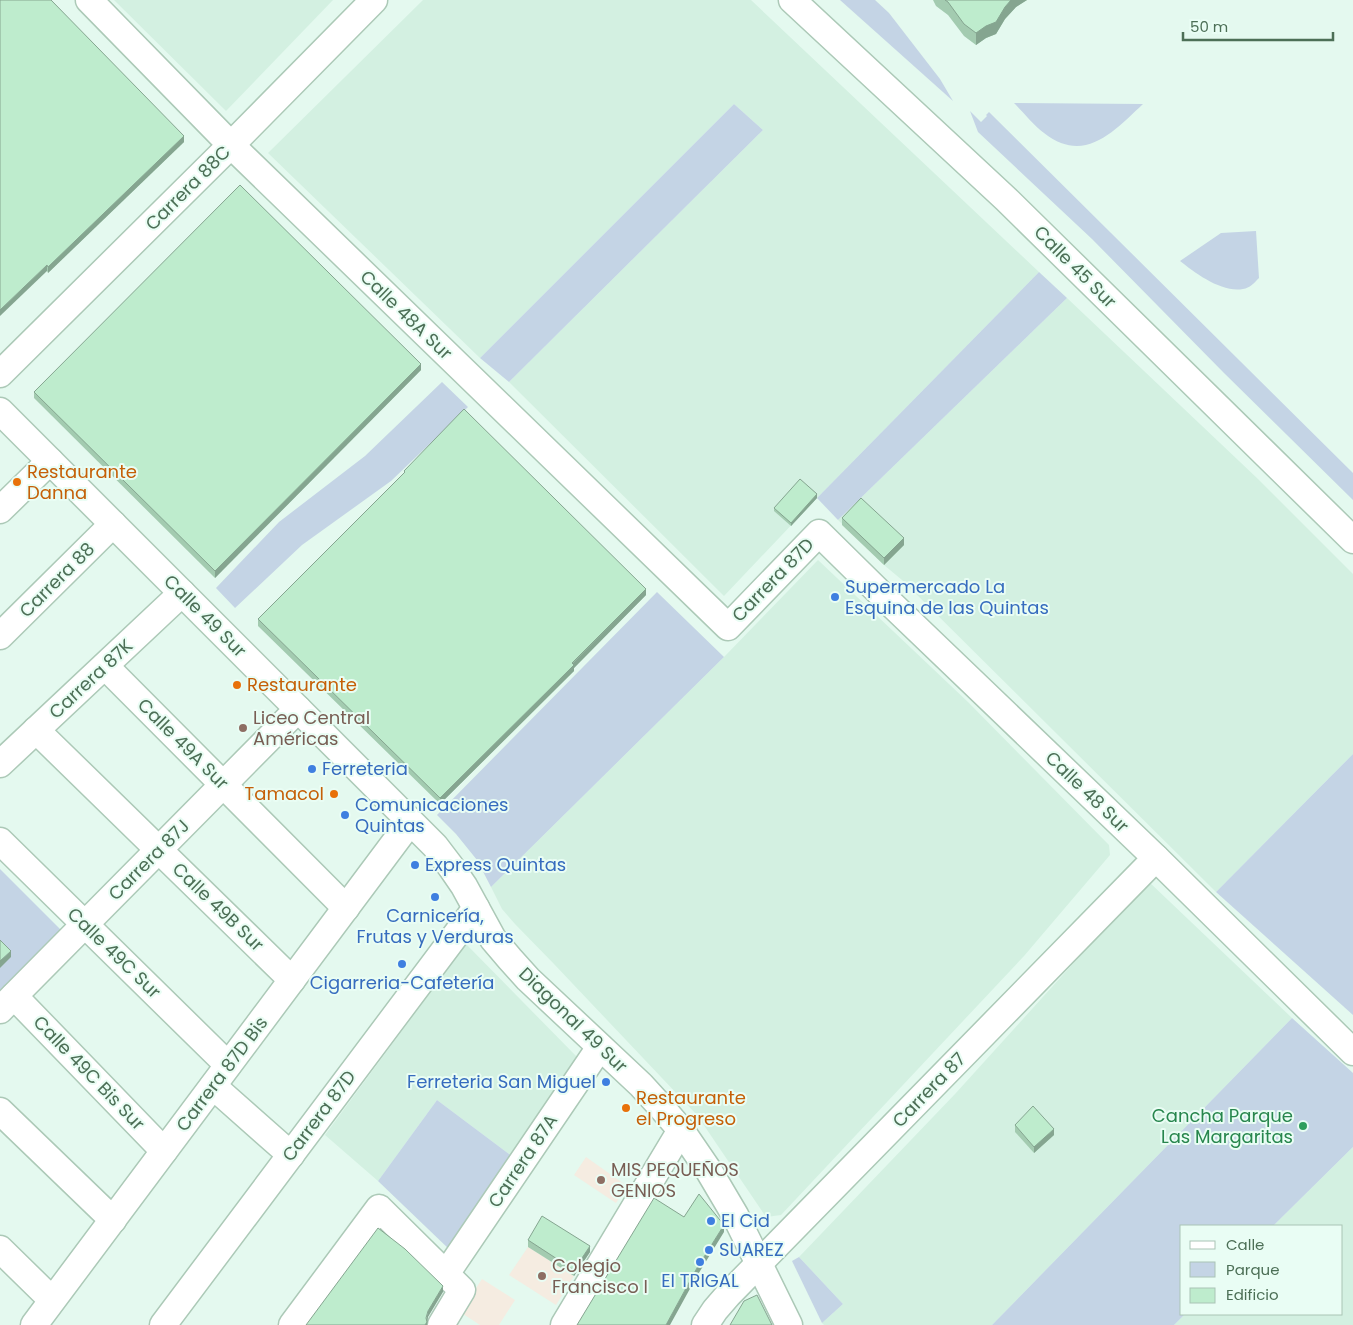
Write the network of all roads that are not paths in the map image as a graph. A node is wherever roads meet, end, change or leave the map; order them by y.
1 (90, 0) edge
2 (374, 0) edge
3 (792, 0) edge
4 (231, 145) junction
5 (0, 374) edge
6 (0, 411) edge
7 (50, 461) junction
8 (0, 510) edge
9 (113, 524) junction
10 (819, 533) joint
11 (1353, 540) edge
12 (182, 593) junction
13 (728, 627) joint
14 (0, 636) edge
15 (105, 666) junction
16 (298, 709) junction
17 (36, 730) junction
18 (0, 764) edge
19 (223, 785) junction
20 (410, 822) junction
21 (0, 841) edge
22 (159, 850) junction
23 (1156, 858) junction
24 (346, 908) junction
25 (476, 908) junction
26 (85, 924) junction
27 (292, 980) junction
28 (7, 1003) edge
29 (600, 1047) junction
30 (1353, 1052) edge
31 (228, 1065) junction
32 (212, 1086) junction
33 (0, 1111) edge
34 (681, 1130) junction
35 (164, 1151) junction
36 (290, 1155) junction
37 (113, 1220) junction
38 (0, 1249) edge
39 (759, 1263) junction
40 (454, 1282) junction
41 (44, 1316) edge
42 (163, 1325) edge
43 (292, 1325) edge
44 (441, 1325) edge
45 (564, 1325) edge
46 (705, 1325) edge
47 (790, 1325) edge

1 - 4 street, Calle 48A Sur
2 - 4 street, Carrera 88C
3 - 11 street, Calle 45 Sur
4 - 5 street, Carrera 88C
4 - 13 street, Calle 48A Sur
6 - 7 street, Calle 49 Sur
7 - 8 street
7 - 9 street, Calle 49 Sur
9 - 12 street, Calle 49 Sur
9 - 14 street, Carrera 88
10 - 13 street, Carrera 87D
10 - 23 street, Calle 48 Sur
12 - 15 street, Carrera 87K
12 - 16 street, Calle 49 Sur
15 - 17 street, Carrera 87K
15 - 19 street, Calle 49A Sur
16 - 19 street, Carrera 87J
16 - 20 street, Calle 49 Sur
17 - 18 street, Carrera 87K
17 - 22 street, Calle 49B Sur
19 - 22 street, Carrera 87J
19 - 24 street, Calle 49A Sur
20 - 24 street, Carrera 87D Bis
20 - 25 street, Diagonal 49 Sur
21 - 26 street, Calle 49C Sur
22 - 26 street, Carrera 87J
22 - 27 street, Calle 49B Sur
23 - 30 street, Calle 48 Sur
23 - 39 street, Carrera 87
24 - 27 street, Carrera 87D Bis
25 - 29 street, Diagonal 49 Sur
25 - 36 street, Carrera 87D
26 - 28 street, Carrera 87J
26 - 31 street, Calle 49C Sur
27 - 31 street, Carrera 87D Bis
28 - 35 street, Calle 49C Bis Sur
29 - 34 street, Diagonal 49 Sur
29 - 40 street, Carrera 87A
31 - 32 street, Carrera 87D Bis
32 - 35 street, Carrera 87D Bis
32 - 36 street
33 - 37 street
34 - 39 street, Diagonal 49 Sur
34 - 45 street
35 - 37 street, Carrera 87D Bis
36 - 42 street, Carrera 87D
37 - 41 street, Carrera 87D Bis
38 - 41 street
39 - 46 street, Carrera 87
39 - 47 street, Diagonal 49 Sur
40 - 43 street
40 - 44 street, Carrera 87A

